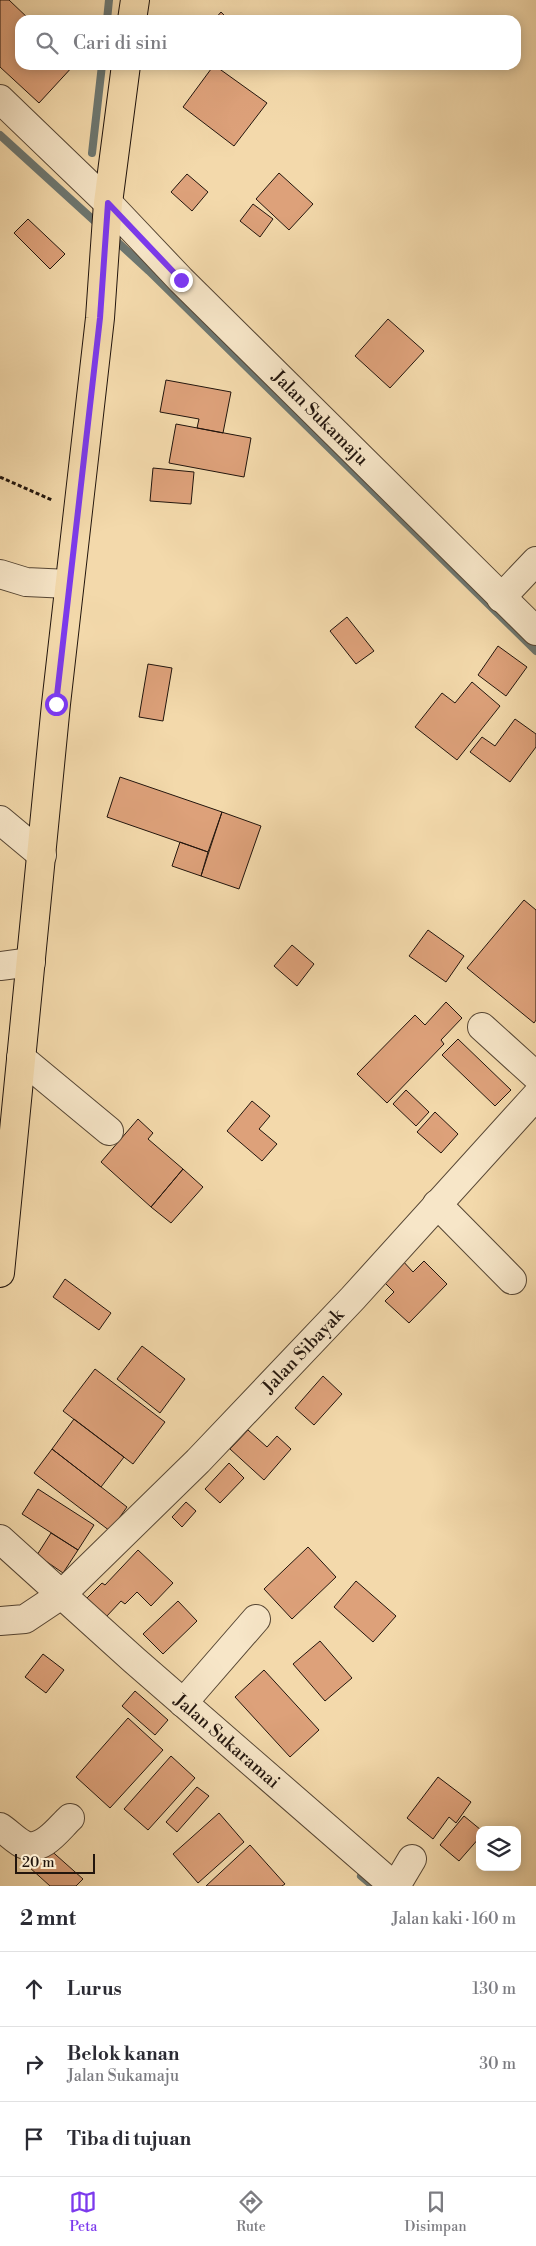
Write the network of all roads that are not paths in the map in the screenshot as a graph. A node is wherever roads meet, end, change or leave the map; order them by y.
1 (135, 0) edge
2 (133, 15) edge
3 (125, 70) edge
4 (0, 100) edge
5 (108, 208) junction
6 (536, 561) edge
7 (0, 574) edge
8 (69, 584) junction
9 (501, 598) junction
10 (536, 631) edge
11 (0, 820) edge
12 (42, 855) junction
13 (31, 962) junction
14 (0, 966) edge
15 (482, 1027) dead end
16 (21, 1058) junction
17 (531, 1062) edge
18 (536, 1096) edge
19 (109, 1131) dead end
20 (437, 1204) junction
21 (0, 1273) edge
22 (512, 1280) dead end
23 (0, 1539) edge
24 (61, 1595) junction
25 (256, 1619) dead end
26 (0, 1621) edge
27 (184, 1703) junction
28 (70, 1818) dead end
29 (0, 1827) edge
30 (412, 1859) dead end
31 (395, 1886) edge

1 - 2 main road
3 - 5 main road
4 - 5 street, Jalan Sukamaju
5 - 8 main road
5 - 9 street, Jalan Sukamaju
6 - 9 street
7 - 8 street
8 - 12 main road
9 - 10 street, Jalan Sukamaju
11 - 12 street
12 - 13 main road
13 - 14 street
13 - 16 main road
15 - 17 street
16 - 19 street
16 - 21 main road
18 - 20 street, Jalan Sibayak
20 - 22 street
20 - 24 street, Jalan Sibayak
23 - 24 street
24 - 26 street, Jalan Sibayak
24 - 27 street, Jalan Sukaramai
25 - 27 street
27 - 31 street, Jalan Sukaramai
28 - 29 street
30 - 31 street

